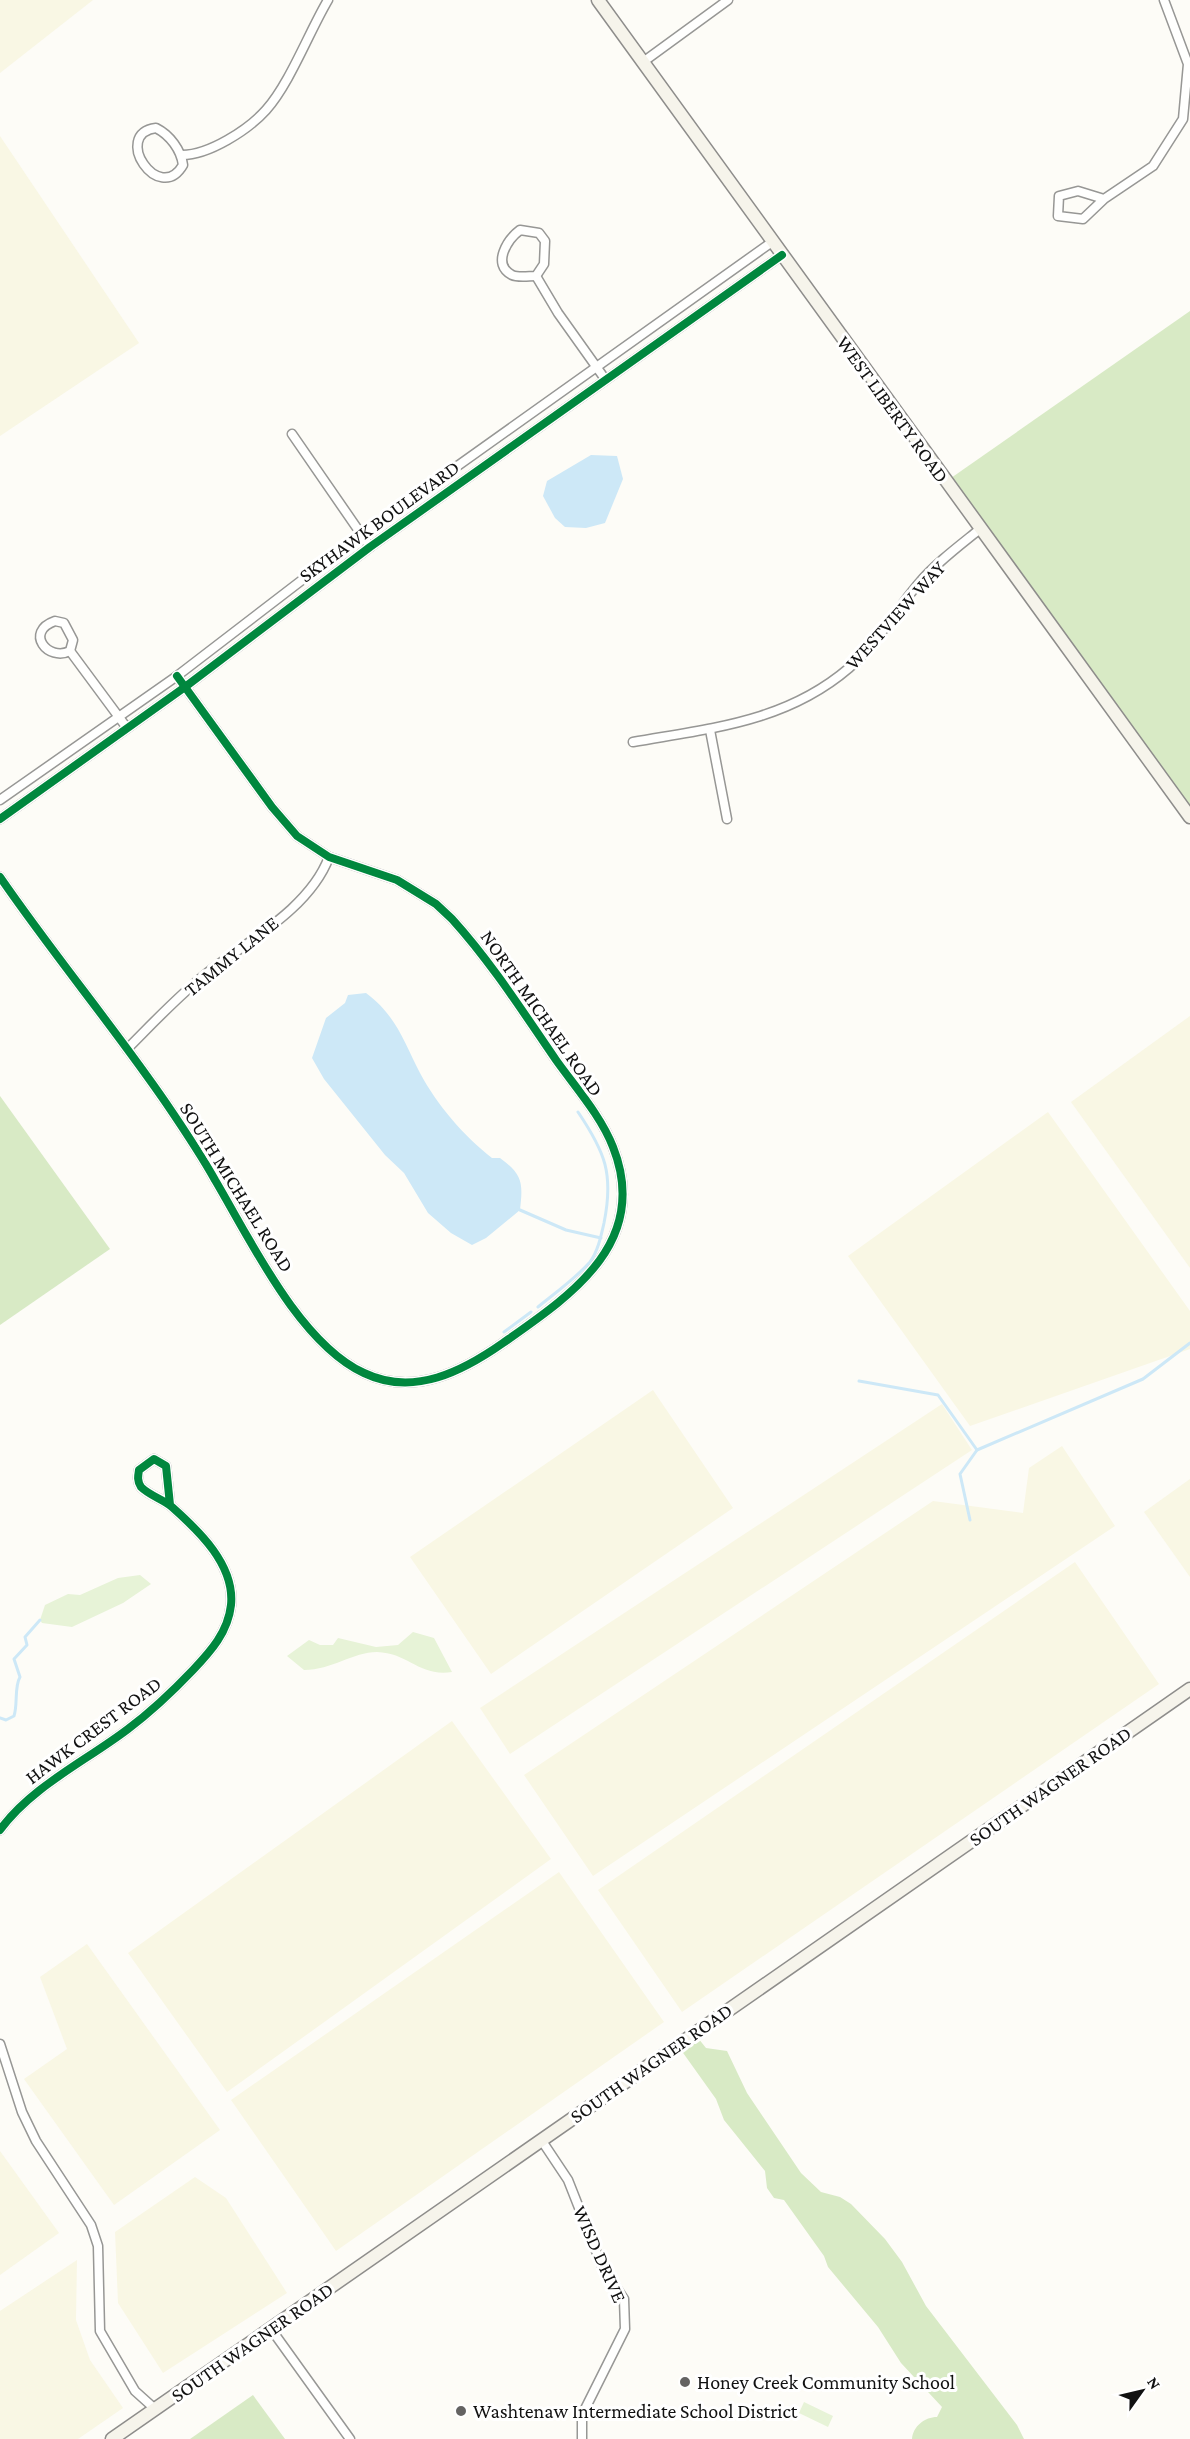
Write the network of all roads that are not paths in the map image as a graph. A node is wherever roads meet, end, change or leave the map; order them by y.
1 (328, 0) edge
2 (598, 0) edge
3 (728, 0) edge
4 (1164, 0) edge
5 (643, 62) junction
6 (182, 155) junction
7 (1104, 199) junction
8 (772, 242) junction
9 (782, 255) junction
10 (537, 276) junction
11 (597, 367) junction
12 (605, 379) junction
13 (292, 434) dead end
14 (980, 529) junction
15 (362, 534) junction
16 (370, 547) junction
17 (70, 651) junction
18 (177, 676) junction
19 (185, 687) junction
20 (117, 716) junction
21 (127, 728) junction
22 (710, 730) junction
23 (633, 742) dead end
24 (0, 800) edge
25 (1190, 817) edge
26 (0, 819) edge
27 (727, 819) dead end
28 (329, 857) junction
29 (0, 877) edge
30 (127, 1049) junction
31 (473, 1363) joint
32 (170, 1505) junction
33 (1190, 1689) edge
34 (0, 1830) edge
35 (0, 2044) edge
36 (542, 2141) junction
37 (271, 2329) junction
38 (155, 2409) junction
39 (112, 2439) edge
40 (350, 2439) edge
41 (582, 2439) edge

1 - 6 street
2 - 5 main road, WEST LIBERTY ROAD
3 - 5 street
4 - 7 street
5 - 8 main road, WEST LIBERTY ROAD
6 - 6 street
7 - 7 street
8 - 9 main road, WEST LIBERTY ROAD
8 - 11 street, SKYHAWK BOULEVARD
9 - 12 street, SKYHAWK BOULEVARD
9 - 14 main road, WEST LIBERTY ROAD
10 - 10 street
10 - 11 street
11 - 12 street
11 - 15 street, SKYHAWK BOULEVARD
12 - 16 street, SKYHAWK BOULEVARD
13 - 15 street
14 - 22 street, WESTVIEW WAY
14 - 25 main road, WEST LIBERTY ROAD
15 - 16 street
15 - 18 street, SKYHAWK BOULEVARD
16 - 19 street, SKYHAWK BOULEVARD
17 - 17 street
17 - 20 street
18 - 19 street, NORTH MICHAEL ROAD
18 - 20 street, SKYHAWK BOULEVARD
19 - 21 street, SKYHAWK BOULEVARD
19 - 28 street, NORTH MICHAEL ROAD
20 - 21 street
20 - 24 street, SKYHAWK BOULEVARD
21 - 26 street, SKYHAWK BOULEVARD
22 - 23 street, WESTVIEW WAY
22 - 27 street
28 - 30 street, TAMMY LANE
28 - 31 street, NORTH MICHAEL ROAD
29 - 30 street, SOUTH MICHAEL ROAD
30 - 31 street, SOUTH MICHAEL ROAD
32 - 32 street, HAWK CREST ROAD
32 - 34 street, HAWK CREST ROAD
33 - 36 main road, SOUTH WAGNER ROAD
35 - 38 street
36 - 37 main road, SOUTH WAGNER ROAD
36 - 41 street, WISD DRIVE
37 - 38 main road, SOUTH WAGNER ROAD
37 - 40 street
38 - 39 main road, SOUTH WAGNER ROAD

